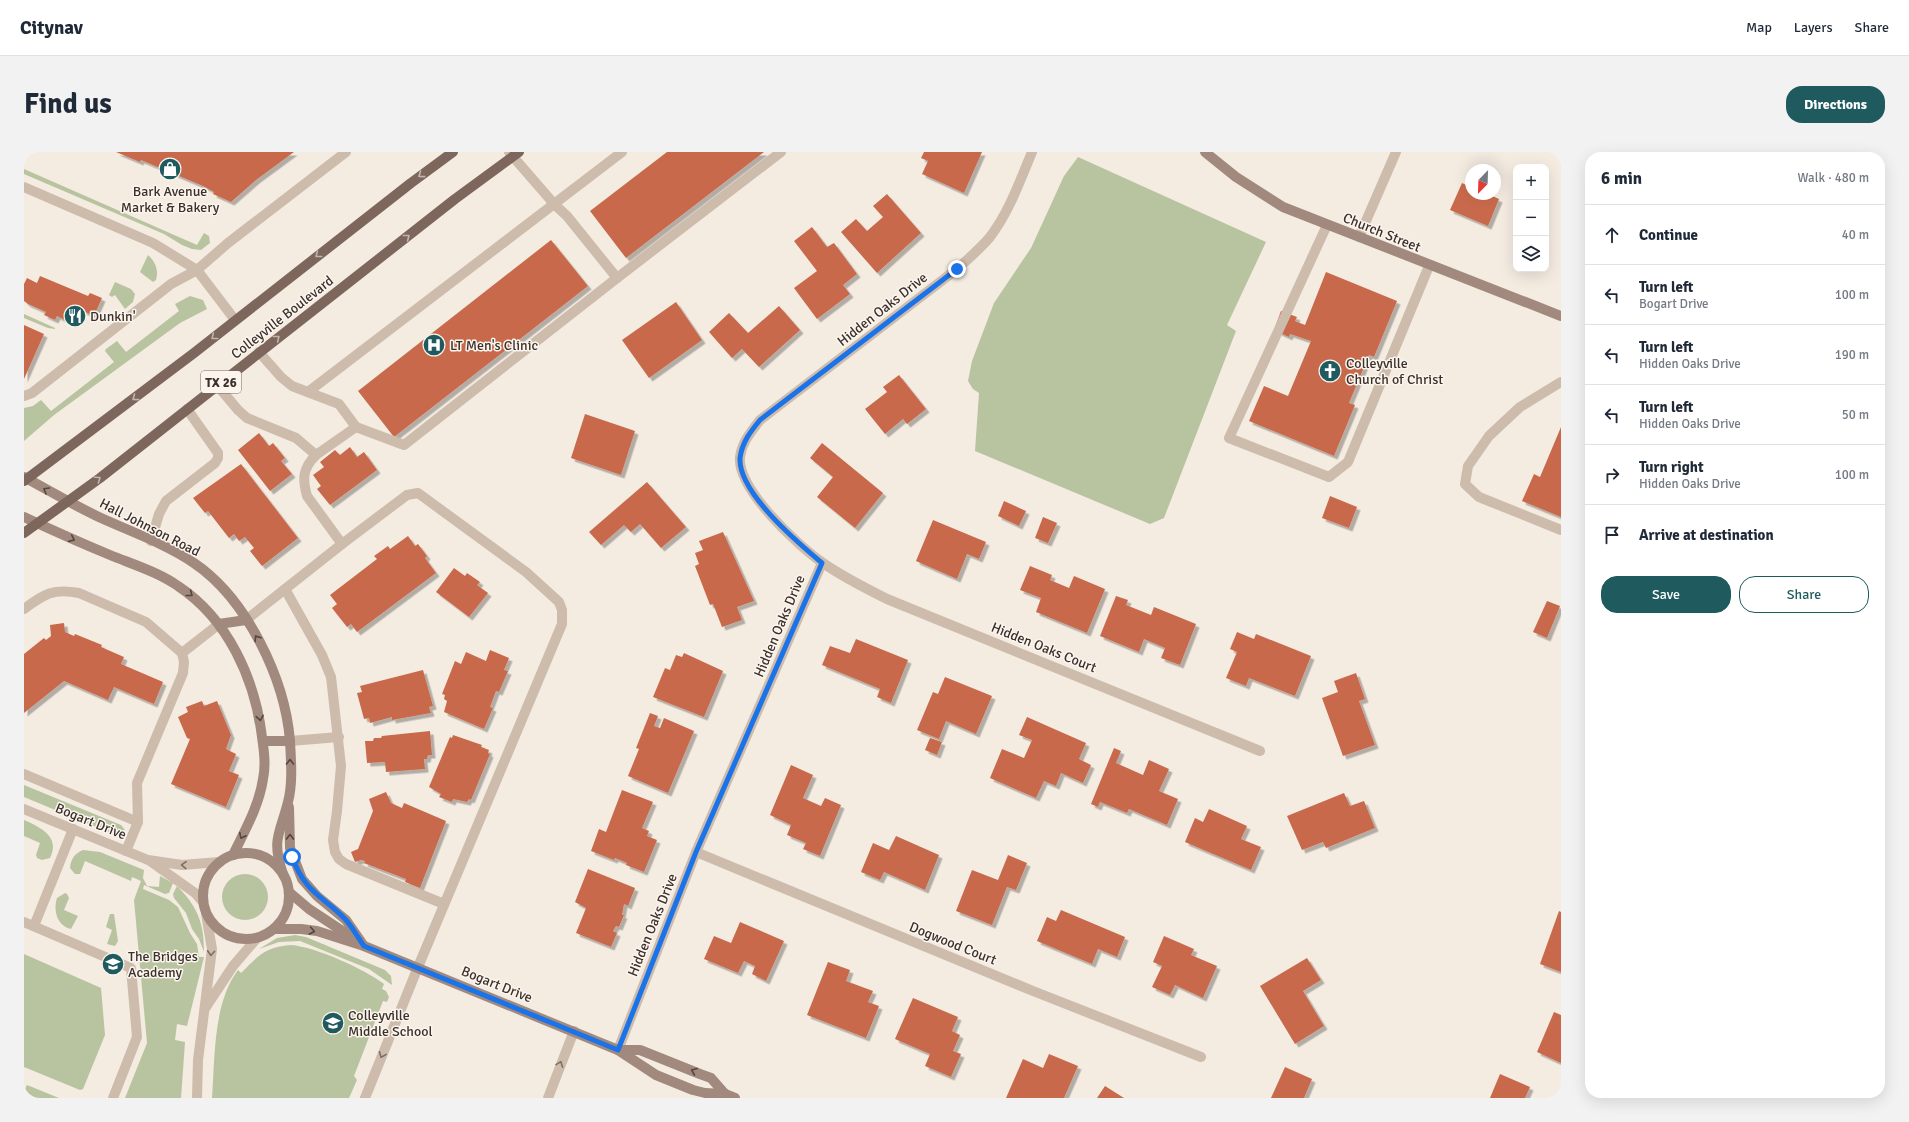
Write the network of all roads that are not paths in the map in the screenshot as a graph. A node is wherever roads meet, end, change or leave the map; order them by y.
1 (346, 152) edge
2 (452, 152) edge
3 (622, 152) edge
4 (781, 152) edge
5 (1032, 152) edge
6 (1205, 152) edge
7 (1396, 152) edge
8 (513, 154) edge
9 (24, 187) edge
10 (555, 204) junction
11 (1327, 226) junction
12 (1359, 237) junction
13 (1429, 266) junction
14 (197, 270) junction
15 (617, 278) junction
16 (1561, 316) edge
17 (235, 320) junction
18 (259, 352) junction
19 (1561, 382) edge
20 (217, 385) junction
21 (308, 392) junction
22 (24, 396) edge
23 (187, 409) junction
24 (356, 427) junction
25 (316, 455) junction
26 (25, 479) edge
27 (66, 501) junction
28 (24, 517) edge
29 (37, 523) junction
30 (1561, 530) edge
31 (24, 533) edge
32 (152, 541) junction
33 (342, 544) junction
34 (822, 563) junction
35 (285, 589) junction
36 (24, 609) edge
37 (246, 620) junction
38 (219, 624) junction
39 (182, 653) junction
40 (338, 737) junction
41 (263, 741) junction
42 (290, 741) junction
43 (1260, 751) dead end
44 (24, 774) edge
45 (289, 801) junction
46 (24, 809) edge
47 (138, 822) junction
48 (73, 829) junction
49 (126, 850) junction
50 (696, 852) junction
51 (233, 855) junction
52 (148, 860) junction
53 (219, 862) junction
54 (284, 874) junction
55 (289, 892) junction
56 (203, 902) junction
57 (444, 904) junction
58 (206, 914) junction
59 (24, 922) edge
60 (34, 926) junction
61 (274, 929) junction
62 (257, 938) junction
63 (364, 946) junction
64 (418, 967) junction
65 (205, 1009) junction
66 (574, 1031) junction
67 (618, 1050) junction
68 (1201, 1057) dead end
69 (725, 1094) junction
70 (113, 1098) edge
71 (197, 1098) edge
72 (365, 1098) edge
73 (548, 1098) edge
74 (735, 1098) edge

1 - 14 street
2 -> 17 main road, Colleyville Boulevard / TX 26
3 - 10 street
4 - 15 street
5 - 34 street, Hidden Oaks Drive
6 - 11 street, Church Street
7 - 12 street
8 - 10 street
18 -> 8 main road, Colleyville Boulevard / TX 26
9 - 14 street
10 - 15 street
10 - 21 street
11 - 12 street, Church Street
11 - 13 street
12 - 13 street, Church Street
13 - 16 street, Church Street
14 - 17 street
14 - 22 street
15 - 24 street
17 -> 26 main road, Colleyville Boulevard / TX 26
18 - 20 main road, Colleyville Boulevard / TX 26
18 - 21 street
19 - 30 street
20 - 23 main road, Colleyville Boulevard / TX 26
20 - 25 street
21 - 24 street
27 -> 23 main road, Colleyville Boulevard / TX 26
23 - 32 street
24 - 25 street
25 - 33 street
27 -> 26 street, Hall Johnson Road
27 - 29 main road, Colleyville Boulevard / TX 26
27 - 32 street, Hall Johnson Road
28 - 29 street
29 - 31 main road, Colleyville Boulevard / TX 26
29 -> 38 street
32 - 37 street, Hall Johnson Road
33 - 35 street
33 - 57 street
34 - 43 street, Hidden Oaks Court
34 - 50 street, Hidden Oaks Drive
35 - 37 street
35 - 40 street
36 - 39 street
37 - 38 street
42 -> 37 street, Hall Johnson Road
38 - 39 street
38 -> 41 street
39 - 47 street
40 - 42 street
40 - 57 street
41 - 42 street
41 -> 51 street
45 -> 42 street, Hall Johnson Road
44 - 47 street
45 - 54 street, Hall Johnson Road
63 -> 45 street
46 - 48 street, Bogart Drive
47 - 49 street
48 - 49 street, Bogart Drive
48 - 60 street
49 - 52 street, Bogart Drive
50 - 67 street, Hidden Oaks Drive
50 - 68 street, Dogwood Court
51 - 53 street
51 - 54 street
53 -> 52 street, Bogart Drive
52 - 56 street, Bogart Drive
53 - 56 street
54 - 55 street
55 - 61 street
55 - 63 street, Bogart Drive
56 - 58 street
57 - 64 street
58 - 62 street
58 -> 65 street
59 - 60 street
60 - 70 street
61 - 62 street
61 -> 63 street, Bogart Drive
62 - 65 street
63 - 64 street, Bogart Drive
64 - 66 street, Bogart Drive
64 -> 72 street
65 - 71 street
66 - 67 street, Bogart Drive
73 -> 66 street
67 - 69 street, Bogart Drive
69 -> 67 street, Bogart Drive
69 - 74 street, Bogart Drive

